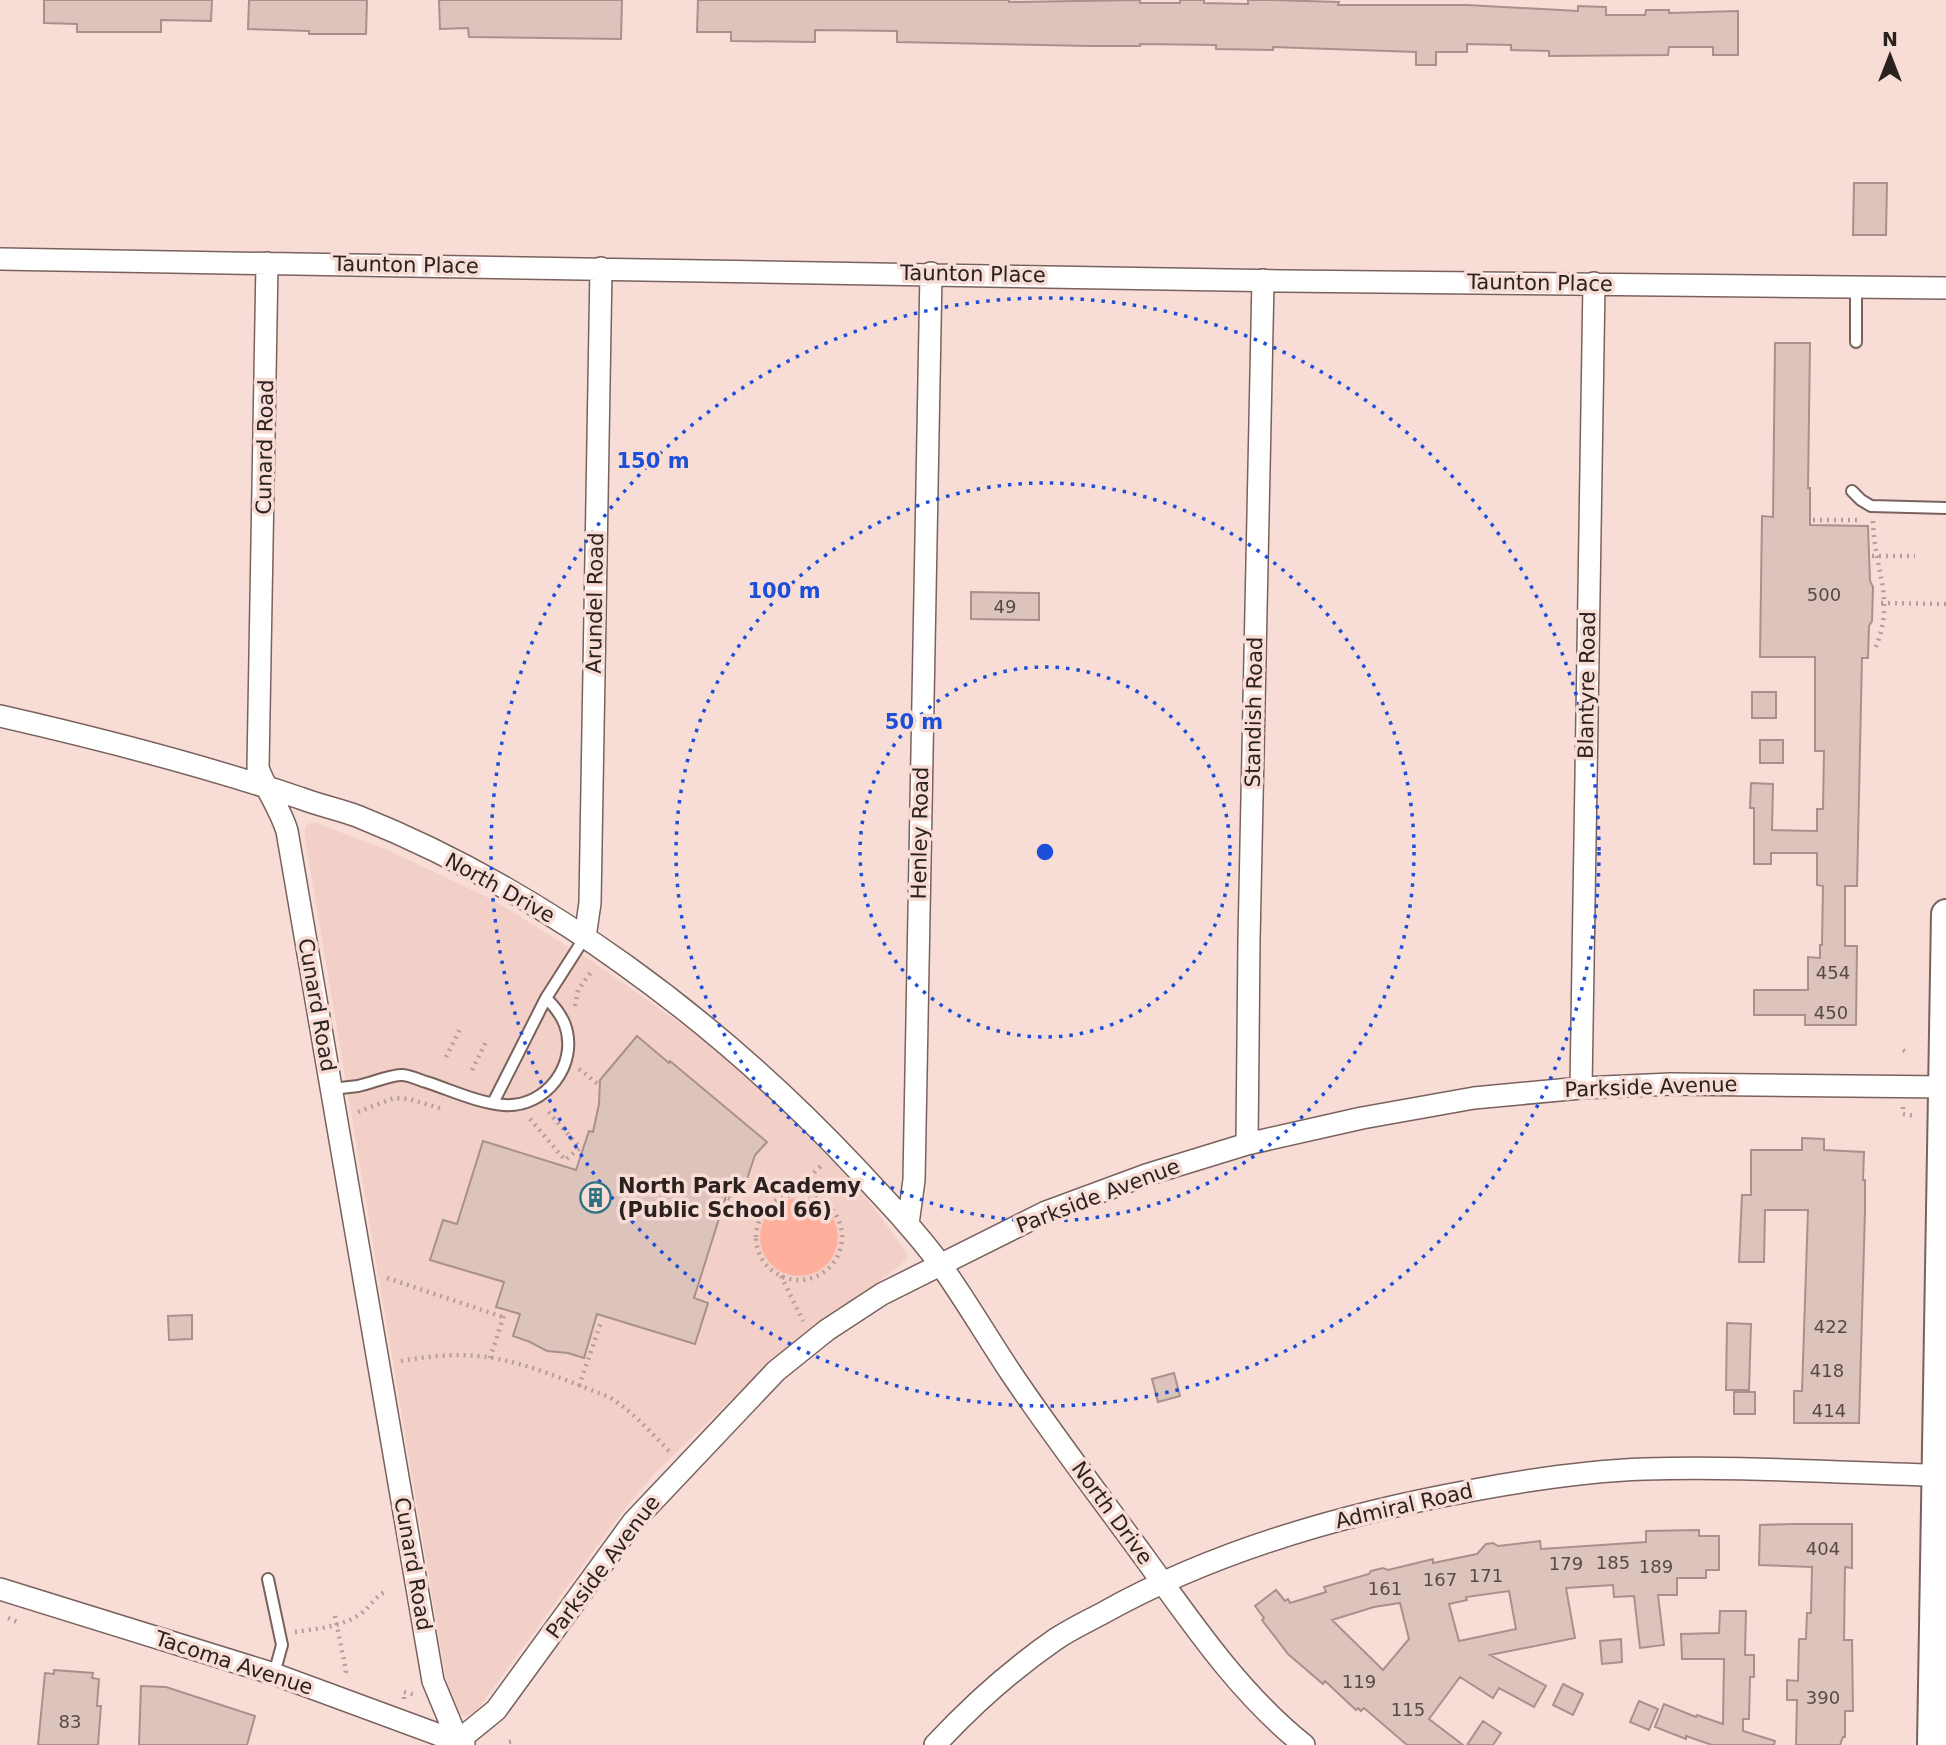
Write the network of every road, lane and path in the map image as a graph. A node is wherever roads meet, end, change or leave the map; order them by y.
1 (0, 259) edge
2 (267, 263) junction
3 (601, 268) junction
4 (931, 273) junction
5 (1263, 280) junction
6 (1594, 283) junction
7 (1856, 287) junction
8 (1946, 288) edge
9 (1856, 342) dead end
10 (1853, 491) dead end
11 (1946, 508) edge
12 (1873, 518) dead end
13 (1874, 556) junction
14 (1915, 556) dead end
15 (1883, 603) junction
16 (1946, 604) edge
17 (1874, 651) dead end
18 (0, 716) edge
19 (265, 787) junction
20 (1946, 914) edge
21 (585, 937) junction
22 (547, 998) junction
23 (461, 1027) dead end
24 (487, 1040) dead end
25 (446, 1057) dead end
26 (575, 1065) dead end
27 (472, 1070) dead end
28 (598, 1084) dead end
29 (1944, 1086) edge
30 (1581, 1088) junction
31 (332, 1089) junction
32 (493, 1103) junction
33 (544, 1106) dead end
34 (526, 1114) dead end
35 (1903, 1114) dead end
36 (1915, 1116) dead end
37 (1247, 1144) junction
38 (822, 1164) dead end
39 (797, 1194) junction
40 (728, 1198) dead end
41 (765, 1211) junction
42 (908, 1224) junction
43 (940, 1264) junction
44 (782, 1276) junction
45 (382, 1277) dead end
46 (803, 1321) dead end
47 (601, 1322) dead end
48 (489, 1357) junction
49 (395, 1363) dead end
50 (579, 1386) junction
51 (670, 1453) dead end
52 (1936, 1475) junction
53 (268, 1579) dead end
54 (1162, 1581) junction
55 (0, 1590) edge
56 (388, 1591) dead end
57 (335, 1616) dead end
58 (8, 1618) dead end
59 (18, 1622) dead end
60 (337, 1625) junction
61 (312, 1629) dead end
62 (274, 1674) junction
63 (343, 1679) dead end
64 (404, 1692) dead end
65 (415, 1695) dead end
66 (460, 1744) edge
67 (935, 1745) edge
68 (1304, 1745) edge
69 (1932, 1745) edge

1 - 2 street, Taunton Place
2 - 3 street, Taunton Place
2 - 19 street, Cunard Road
3 - 4 street, Taunton Place
3 - 21 street, Arundel Road
4 - 5 street, Taunton Place
4 - 42 street, Henley Road
5 - 6 street, Taunton Place
5 - 37 street, Standish Road
6 - 7 street, Taunton Place
6 - 30 street, Blantyre Road
7 - 8 street, Taunton Place
7 - 9 lane
10 - 11 lane
12 - 13 path
13 - 14 path
13 - 15 path
15 - 16 path
15 - 17 path
18 - 19 street, North Drive
19 - 21 street, North Drive
19 - 31 street, Cunard Road
20 - 29 street
21 - 22 lane
21 - 42 street, North Drive
22 - 32 lane
22 - 32 lane
23 - 25 path
24 - 27 path
26 - 28 path
29 - 30 street, Parkside Avenue
29 - 52 street
30 - 37 street, Parkside Avenue
31 - 32 lane
31 - 66 street, Cunard Road
33 - 34 path
35 - 36 path
37 - 43 street, Parkside Avenue
38 - 39 path
39 - 41 path
39 - 44 path
40 - 41 path
41 - 44 path
42 - 43 street, North Drive
43 - 54 street, North Drive
43 - 66 street, Parkside Avenue
44 - 46 path
45 - 48 path
47 - 50 path
48 - 49 path
48 - 50 path
50 - 51 path
52 - 54 street, Admiral Road
52 - 69 street
53 - 62 lane
54 - 67 street, Admiral Road
54 - 68 street, North Drive
55 - 62 street, Tacoma Avenue
56 - 60 path
57 - 60 path
58 - 59 path
60 - 61 path
60 - 63 path
62 - 66 street, Tacoma Avenue
64 - 65 path

